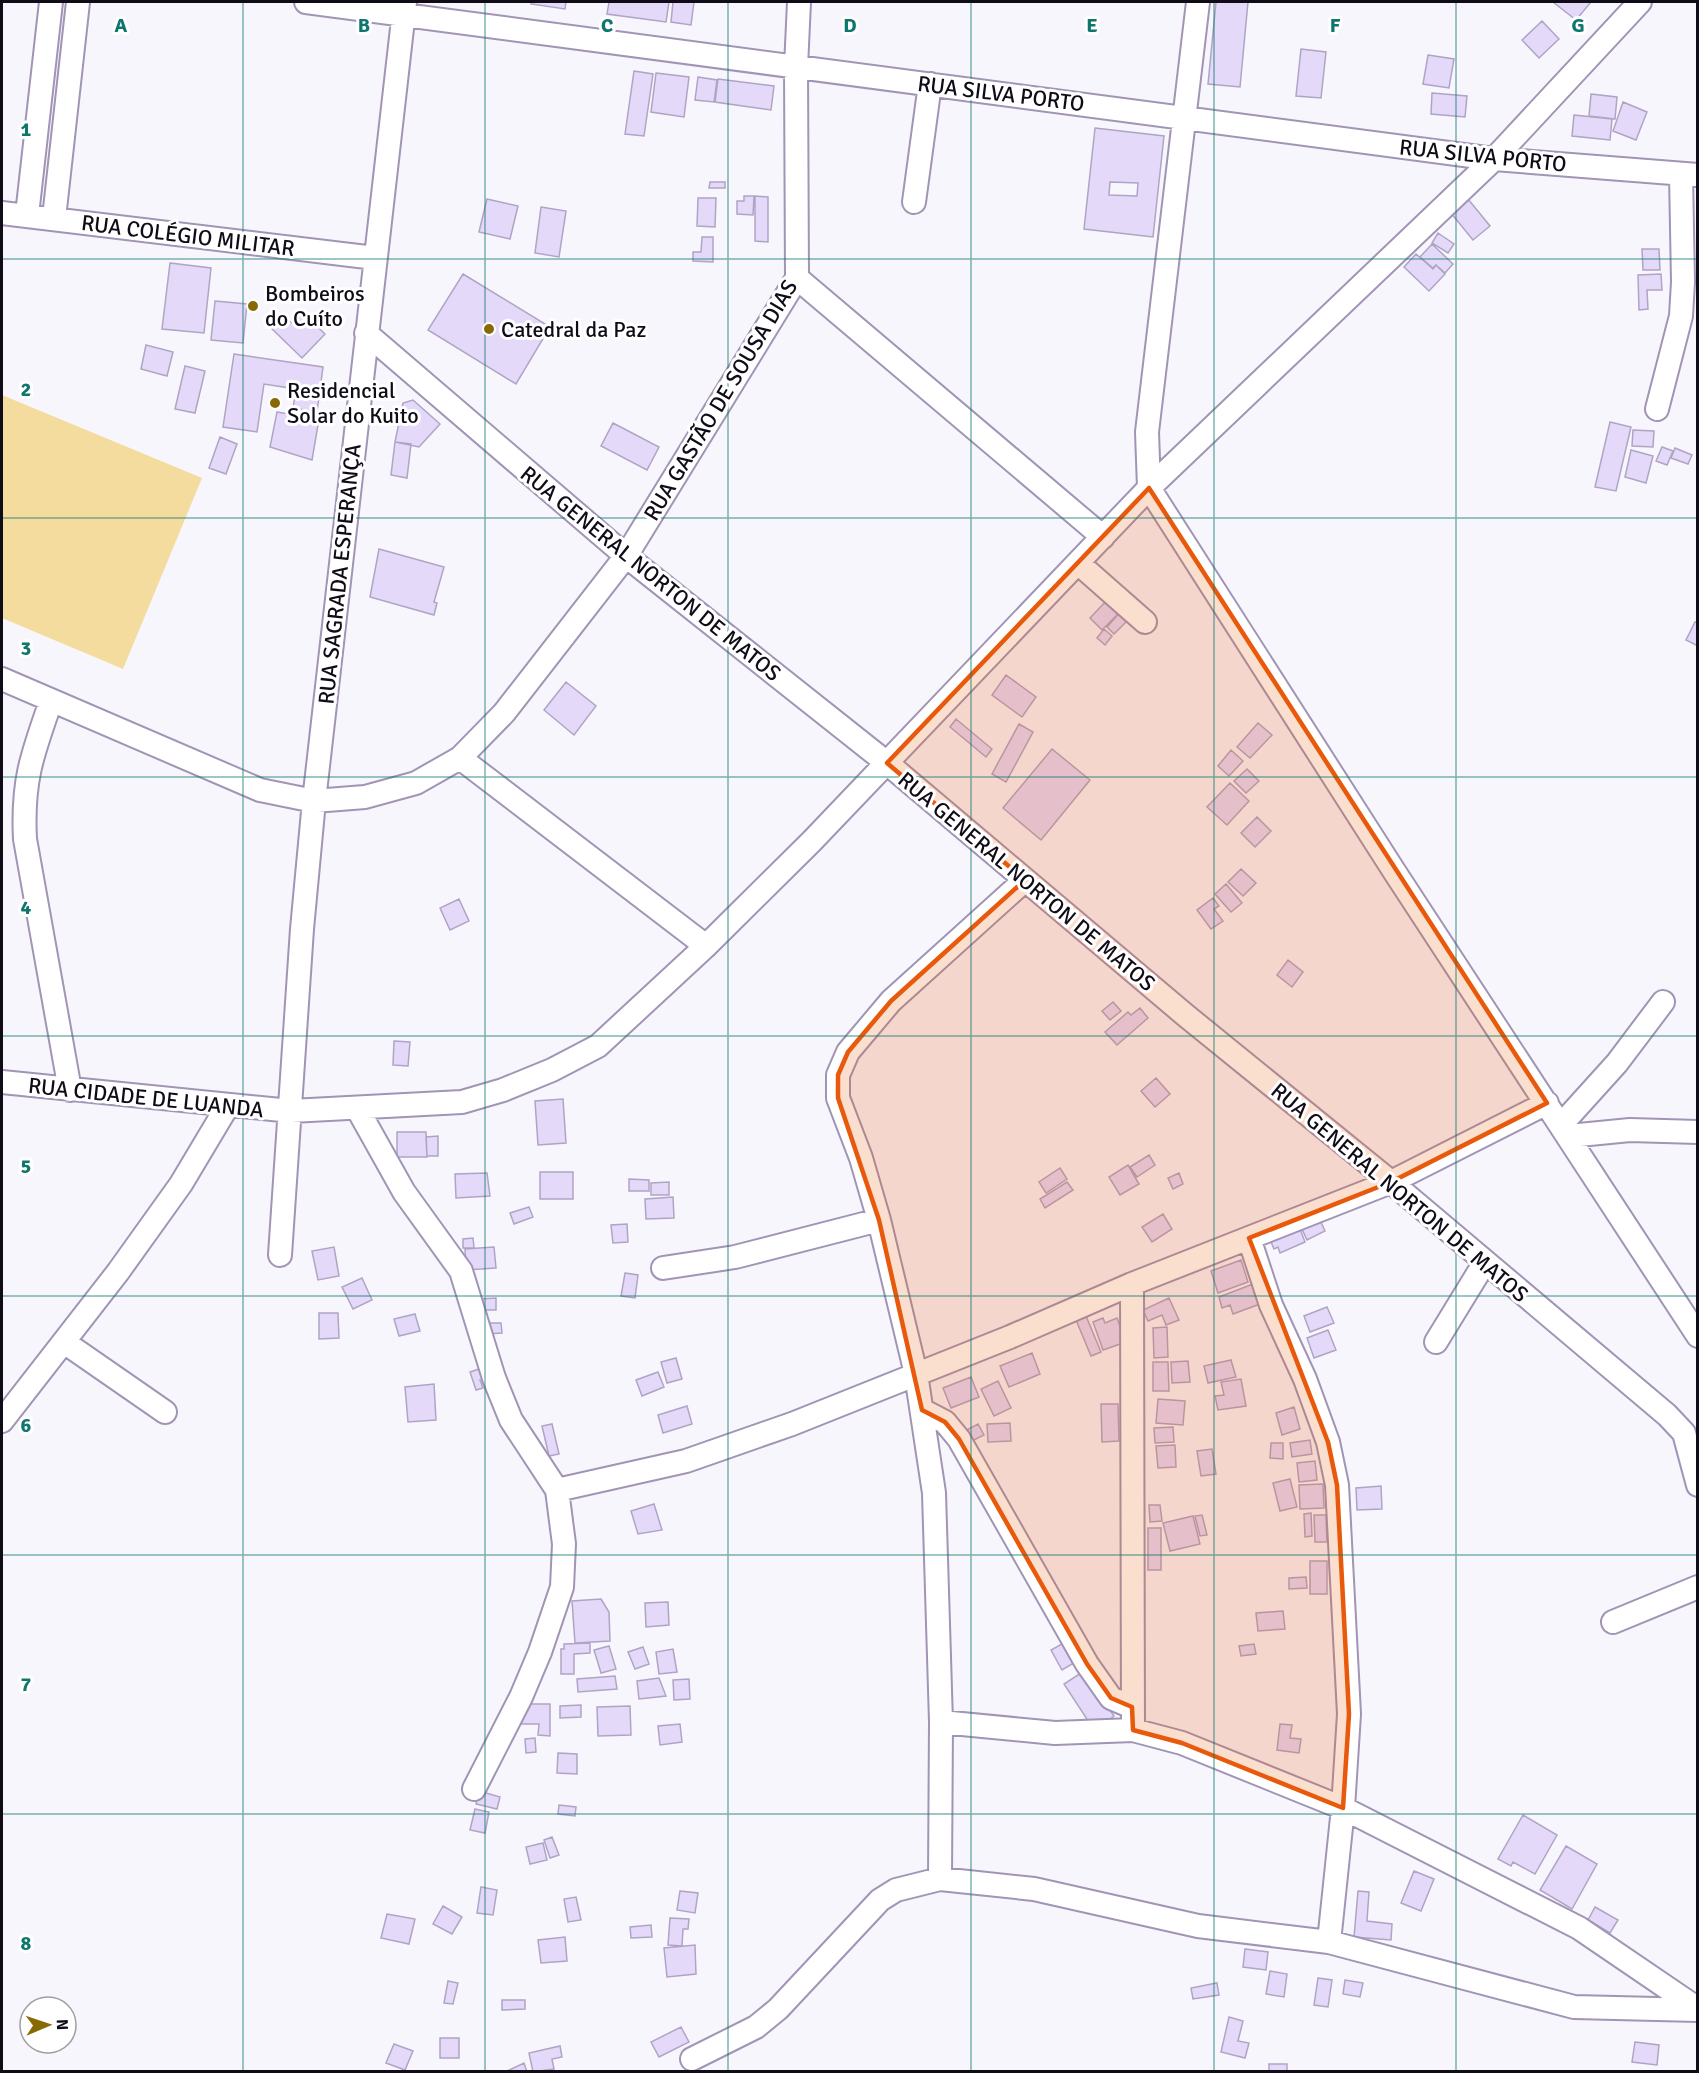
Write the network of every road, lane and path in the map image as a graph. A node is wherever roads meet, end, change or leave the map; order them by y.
1 (51, 2) edge
2 (78, 2) edge
3 (306, 2) edge
4 (799, 2) edge
5 (1198, 2) edge
6 (1640, 2) edge
7 (404, 7) edge
8 (796, 67) junction
9 (930, 84) junction
10 (39, 114) junction
11 (65, 117) junction
12 (1186, 117) junction
13 (1494, 159) junction
14 (1689, 174) edge
15 (914, 202) dead end
16 (2, 213) edge
17 (27, 215) junction
18 (54, 218) junction
19 (375, 258) junction
20 (797, 278) junction
21 (366, 333) junction
22 (1657, 409) dead end
23 (1149, 488) junction
24 (1103, 537) junction
25 (626, 556) junction
26 (1078, 563) junction
27 (1145, 622) dead end
28 (2, 679) edge
29 (51, 701) junction
30 (460, 758) junction
31 (887, 763) junction
32 (314, 801) junction
33 (1026, 880) junction
34 (706, 946) junction
35 (1663, 1002) dead end
36 (2, 1082) edge
37 (70, 1090) junction
38 (1547, 1103) junction
39 (227, 1107) junction
40 (357, 1108) junction
41 (291, 1111) junction
42 (1565, 1130) junction
43 (1698, 1132) edge
44 (1391, 1182) junction
45 (879, 1220) junction
46 (1249, 1238) junction
47 (280, 1255) dead end
48 (1485, 1262) junction
49 (663, 1268) dead end
50 (1132, 1284) junction
51 (1698, 1336) edge
52 (64, 1342) junction
53 (1436, 1342) dead end
54 (916, 1374) junction
55 (922, 1410) junction
56 (165, 1412) dead end
57 (2, 1421) edge
58 (1691, 1429) edge
59 (1698, 1485) edge
60 (557, 1490) junction
61 (1698, 1587) edge
62 (1613, 1622) dead end
63 (1132, 1707) junction
64 (941, 1722) junction
65 (1133, 1730) junction
66 (474, 1789) dead end
67 (1343, 1808) junction
68 (940, 1879) junction
69 (1329, 1942) junction
70 (1698, 2009) edge
71 (692, 2059) dead end

1 - 10 street
2 - 11 street
3 - 7 street, RUA SILVA PORTO
4 - 8 street, RUA GASTÃO DE SOUSA DIAS
5 - 12 street
6 - 13 street, RUA CIDADE DE LUANDA
7 - 8 street, RUA SILVA PORTO
7 - 19 street, RUA SAGRADA ESPERANÇA
8 - 9 street, RUA SILVA PORTO
8 - 20 street, RUA GASTÃO DE SOUSA DIAS
9 - 12 street, RUA SILVA PORTO
9 - 15 street
10 - 11 street
10 - 17 street
11 - 18 street
12 - 13 street, RUA SILVA PORTO
12 - 23 street
13 - 14 street, RUA SILVA PORTO
13 - 23 street, RUA CIDADE DE LUANDA
14 - 22 street
16 - 17 street, RUA COLÉGIO MILITAR
17 - 18 street, RUA COLÉGIO MILITAR
18 - 19 street, RUA COLÉGIO MILITAR
19 - 21 street, RUA SAGRADA ESPERANÇA
20 - 24 street
20 - 25 street, RUA GASTÃO DE SOUSA DIAS
21 - 25 street, RUA GENERAL NORTON DE MATOS
21 - 32 street, RUA SAGRADA ESPERANÇA
23 - 24 street, RUA CIDADE DE LUANDA
23 - 38 street
24 - 26 street, RUA CIDADE DE LUANDA
25 - 30 street, RUA GASTÃO DE SOUSA DIAS
25 - 31 street, RUA GENERAL NORTON DE MATOS
26 - 27 street
26 - 31 street, RUA CIDADE DE LUANDA
28 - 29 street, RUA GASTÃO DE SOUSA DIAS
29 - 32 street, RUA GASTÃO DE SOUSA DIAS
29 - 37 street
30 - 32 street, RUA GASTÃO DE SOUSA DIAS
30 - 34 street
31 - 33 street, RUA GENERAL NORTON DE MATOS
31 - 34 street, RUA CIDADE DE LUANDA
32 - 41 street, RUA SAGRADA ESPERANÇA
33 - 44 street, RUA GENERAL NORTON DE MATOS
33 - 45 street
34 - 40 street, RUA CIDADE DE LUANDA
35 - 42 street
36 - 37 street, RUA CIDADE DE LUANDA
37 - 39 street, RUA CIDADE DE LUANDA
38 - 42 street
38 - 44 street
39 - 41 street, RUA CIDADE DE LUANDA
39 - 52 street
40 - 41 street, RUA CIDADE DE LUANDA
40 - 60 street
41 - 47 street, RUA SAGRADA ESPERANÇA
42 - 43 street
42 - 51 street
44 - 46 street
44 - 48 street, RUA GENERAL NORTON DE MATOS
45 - 49 street
45 - 54 street
46 - 50 street
46 - 67 street
48 - 53 street
48 - 58 street, RUA GENERAL NORTON DE MATOS
50 - 54 street
50 - 63 street
52 - 56 street
52 - 57 street
54 - 55 street
54 - 60 street
55 - 63 street
55 - 64 street
58 - 59 street
60 - 66 street
61 - 62 street
63 - 65 street
64 - 65 street
64 - 68 street
65 - 67 street
67 - 69 street
67 - 70 street
68 - 69 street
68 - 71 street
69 - 70 street

